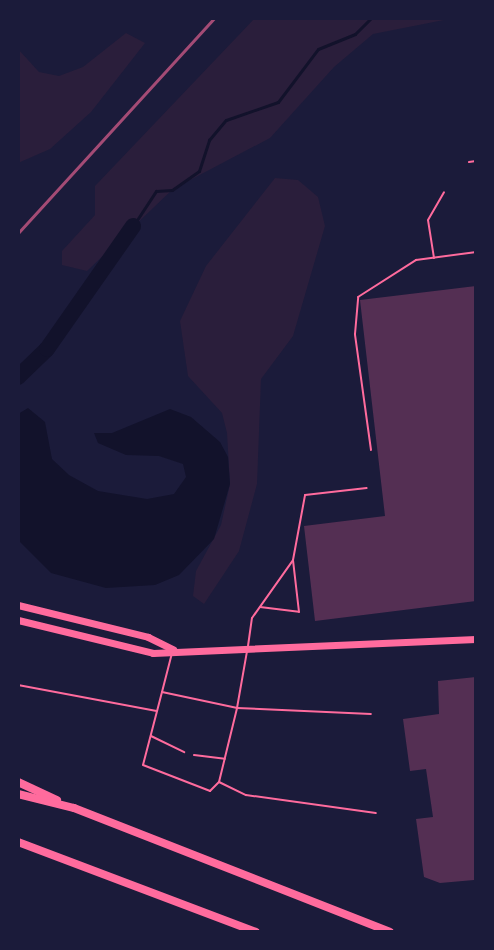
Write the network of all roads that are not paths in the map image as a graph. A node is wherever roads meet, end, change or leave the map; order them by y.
1 (476, 161) edge
2 (469, 162) dead end
3 (444, 192) dead end
4 (476, 252) edge
5 (434, 258) junction
6 (371, 450) dead end
7 (367, 488) dead end
8 (292, 560) junction
9 (18, 605) edge
10 (260, 607) junction
11 (18, 620) edge
12 (476, 639) edge
13 (248, 646) junction
14 (173, 649) junction
15 (18, 685) edge
16 (162, 692) junction
17 (237, 708) junction
18 (157, 711) junction
19 (371, 714) dead end
20 (151, 736) junction
21 (184, 752) dead end
22 (194, 755) dead end
23 (225, 759) junction
24 (18, 782) edge
25 (219, 782) junction
26 (18, 794) edge
27 (74, 808) junction
28 (376, 813) dead end
29 (18, 842) edge
30 (256, 932) edge
31 (390, 932) edge

1 - 2 lane
3 - 5 lane
4 - 5 lane
5 - 6 lane
7 - 8 lane
8 - 10 lane
8 - 10 lane
9 - 14 main road
10 - 13 lane
11 - 14 main road
12 - 13 main road
13 - 14 main road
13 - 17 lane
14 - 16 lane
15 - 18 lane
16 - 17 lane
16 - 18 lane
17 - 19 lane
17 - 23 lane
18 - 20 lane
20 - 21 lane
20 - 25 lane
22 - 23 lane
23 - 25 lane
24 - 27 highway
25 - 28 lane
26 - 27 highway
27 - 31 highway
29 - 30 highway

